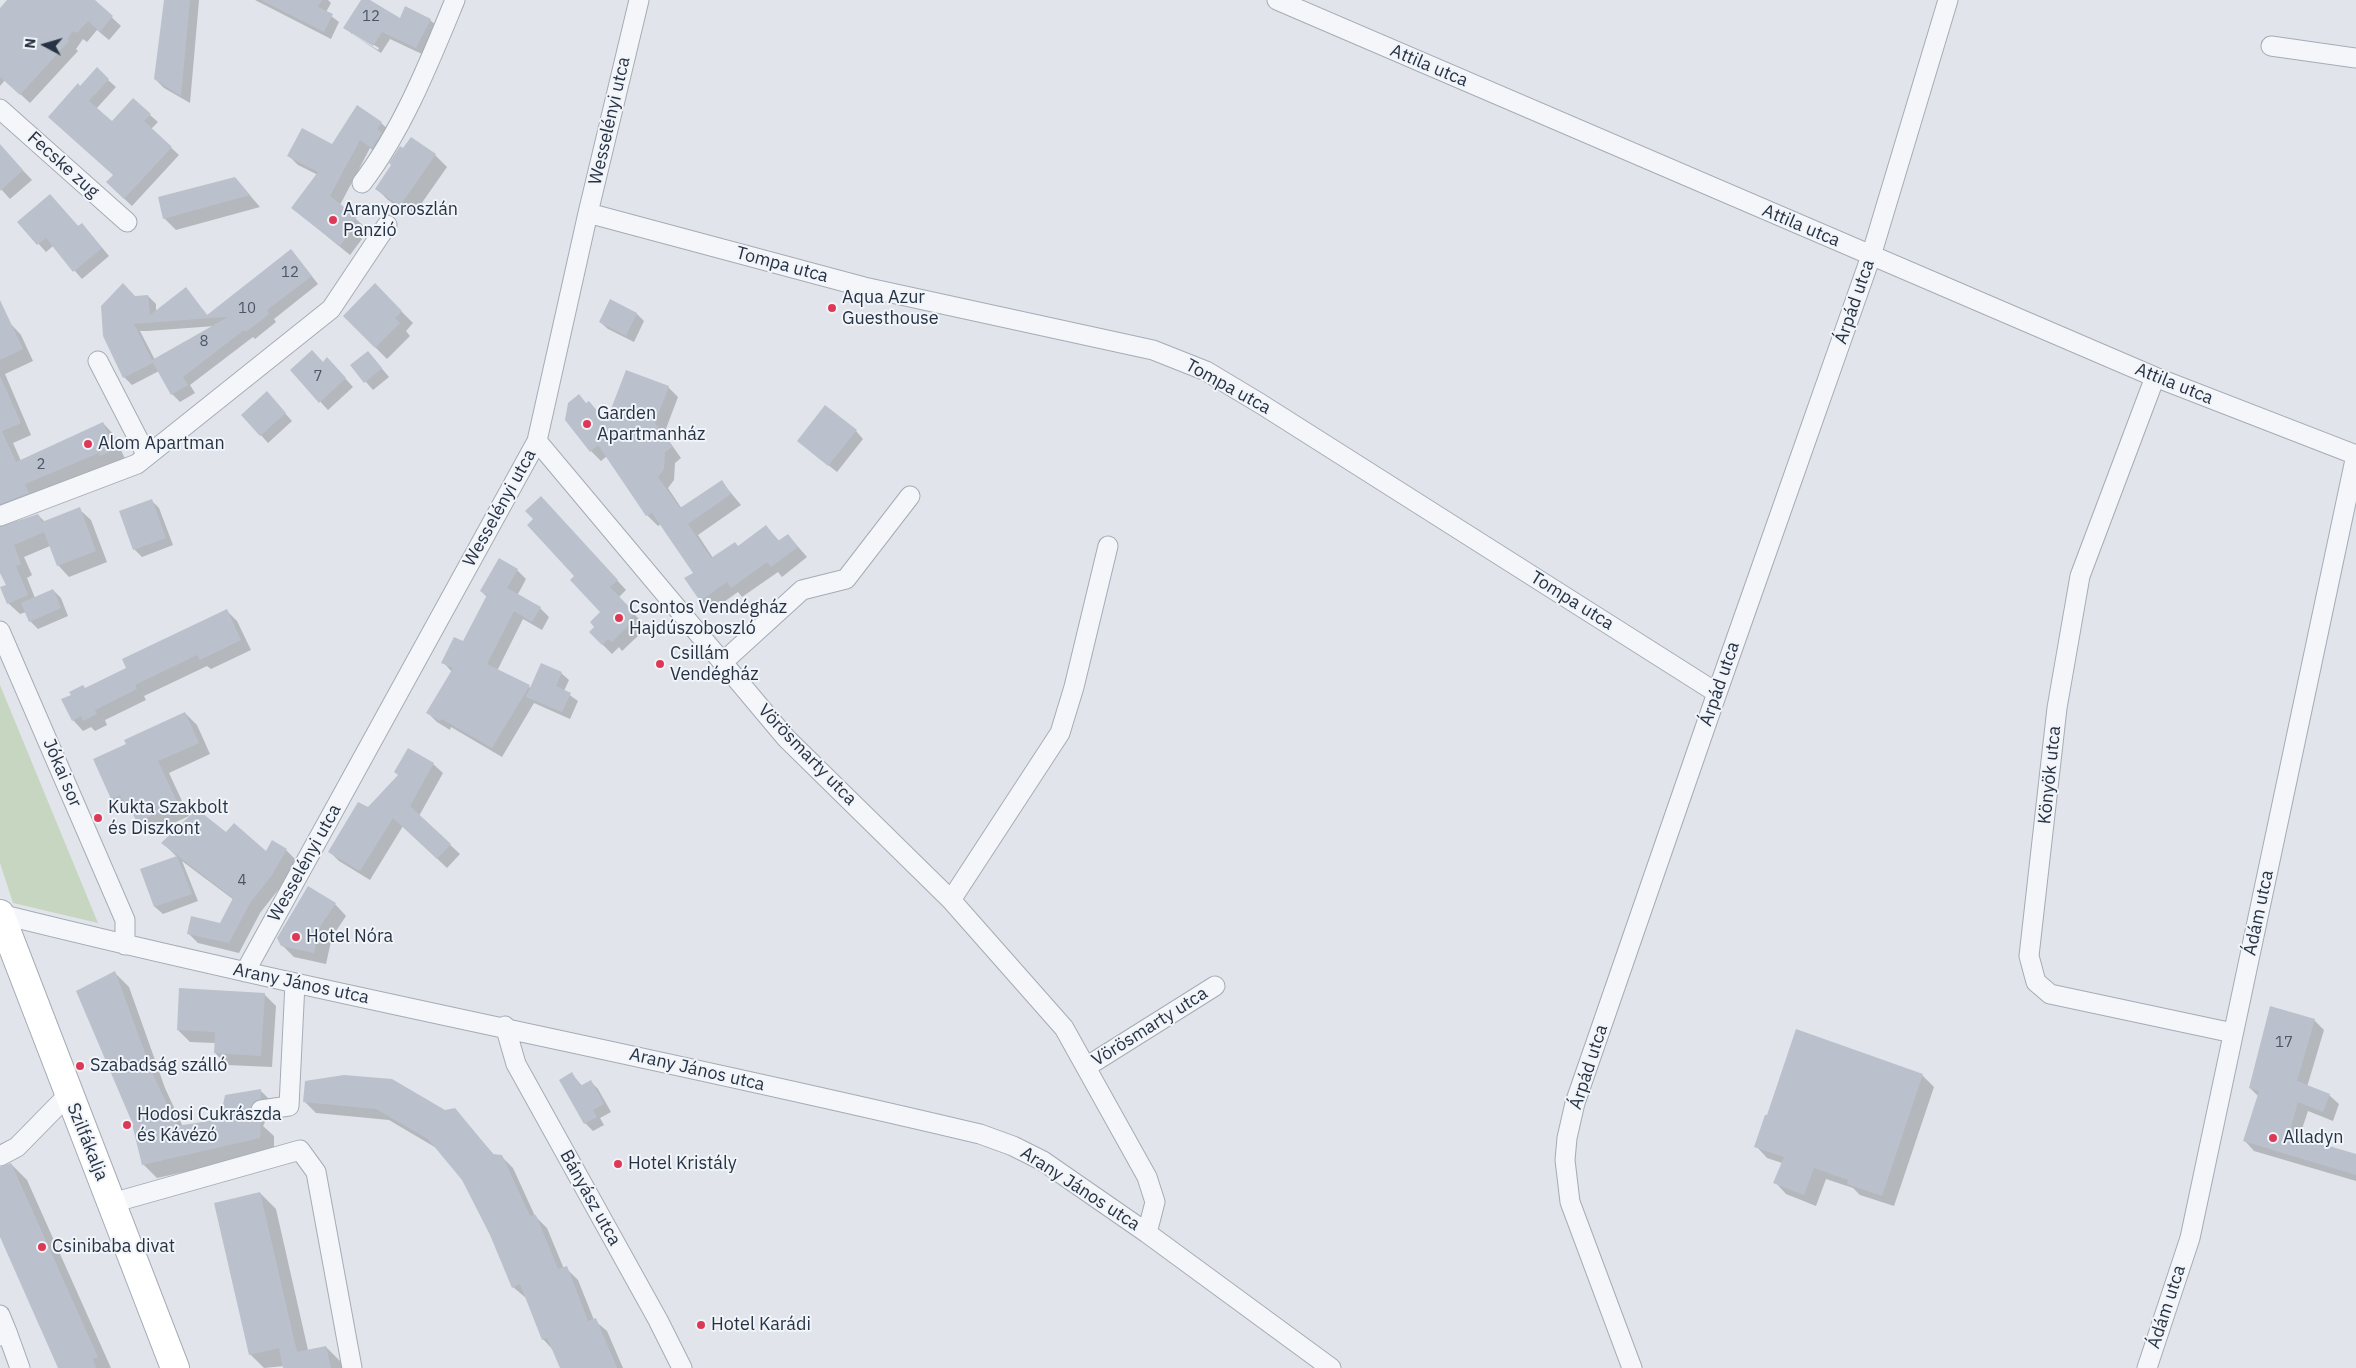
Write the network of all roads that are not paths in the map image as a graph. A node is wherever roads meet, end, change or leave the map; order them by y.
1 (455, 0) edge
2 (638, 0) edge
3 (1277, 0) edge
4 (1948, 0) edge
5 (2271, 46) dead end
6 (2356, 58) edge
7 (0, 109) edge
8 (362, 183) dead end
9 (588, 213) junction
10 (127, 222) dead end
11 (386, 225) dead end
12 (1871, 256) junction
13 (98, 361) dead end
14 (2154, 377) junction
15 (537, 441) junction
16 (2356, 455) edge
17 (147, 456) junction
18 (910, 496) dead end
19 (0, 516) edge
20 (1108, 546) dead end
21 (0, 631) edge
22 (723, 662) junction
23 (1717, 693) junction
24 (950, 900) junction
25 (0, 914) edge
26 (125, 945) junction
27 (245, 972) junction
28 (295, 983) junction
29 (1215, 986) dead end
30 (505, 1026) junction
31 (2233, 1033) junction
32 (1086, 1067) junction
33 (68, 1094) junction
34 (261, 1110) dead end
35 (0, 1156) edge
36 (112, 1204) junction
37 (1147, 1233) junction
38 (2, 1328) edge
39 (20, 1368) edge
40 (175, 1368) edge
41 (352, 1368) edge
42 (682, 1368) edge
43 (1332, 1368) edge
44 (1632, 1368) edge
45 (2147, 1368) edge

1 - 8 street
2 - 9 street, Wesselényi utca
3 - 12 street, Attila utca
4 - 12 street, Árpád utca
5 - 6 street
7 - 10 street, Fecske zug
9 - 15 street, Wesselényi utca
9 - 23 street, Tompa utca
11 - 17 street
12 - 14 street, Attila utca
12 - 23 street, Árpád utca
13 - 17 street
14 - 16 street, Attila utca
14 - 31 street, Könyök utca
15 - 22 street, Vörösmarty utca
15 - 27 street, Wesselényi utca
16 - 31 street, Ádám utca
17 - 19 street
18 - 22 street
20 - 24 street
21 - 26 street, Jókai sor
22 - 24 street, Vörösmarty utca
23 - 44 street, Árpád utca
24 - 32 street, Vörösmarty utca
25 - 26 street, Arany János utca
25 - 33 street, Szilfákalja
26 - 27 street, Arany János utca
27 - 28 street, Arany János utca
28 - 30 street, Arany János utca
28 - 34 street
29 - 32 street, Vörösmarty utca
30 - 37 street, Arany János utca
30 - 42 street, Bányász utca
31 - 45 street, Ádám utca
32 - 37 street, Vörösmarty utca
33 - 35 street
33 - 36 street, Szilfákalja
36 - 40 street, Szilfákalja
36 - 41 street
37 - 43 street, Arany János utca
38 - 39 street

